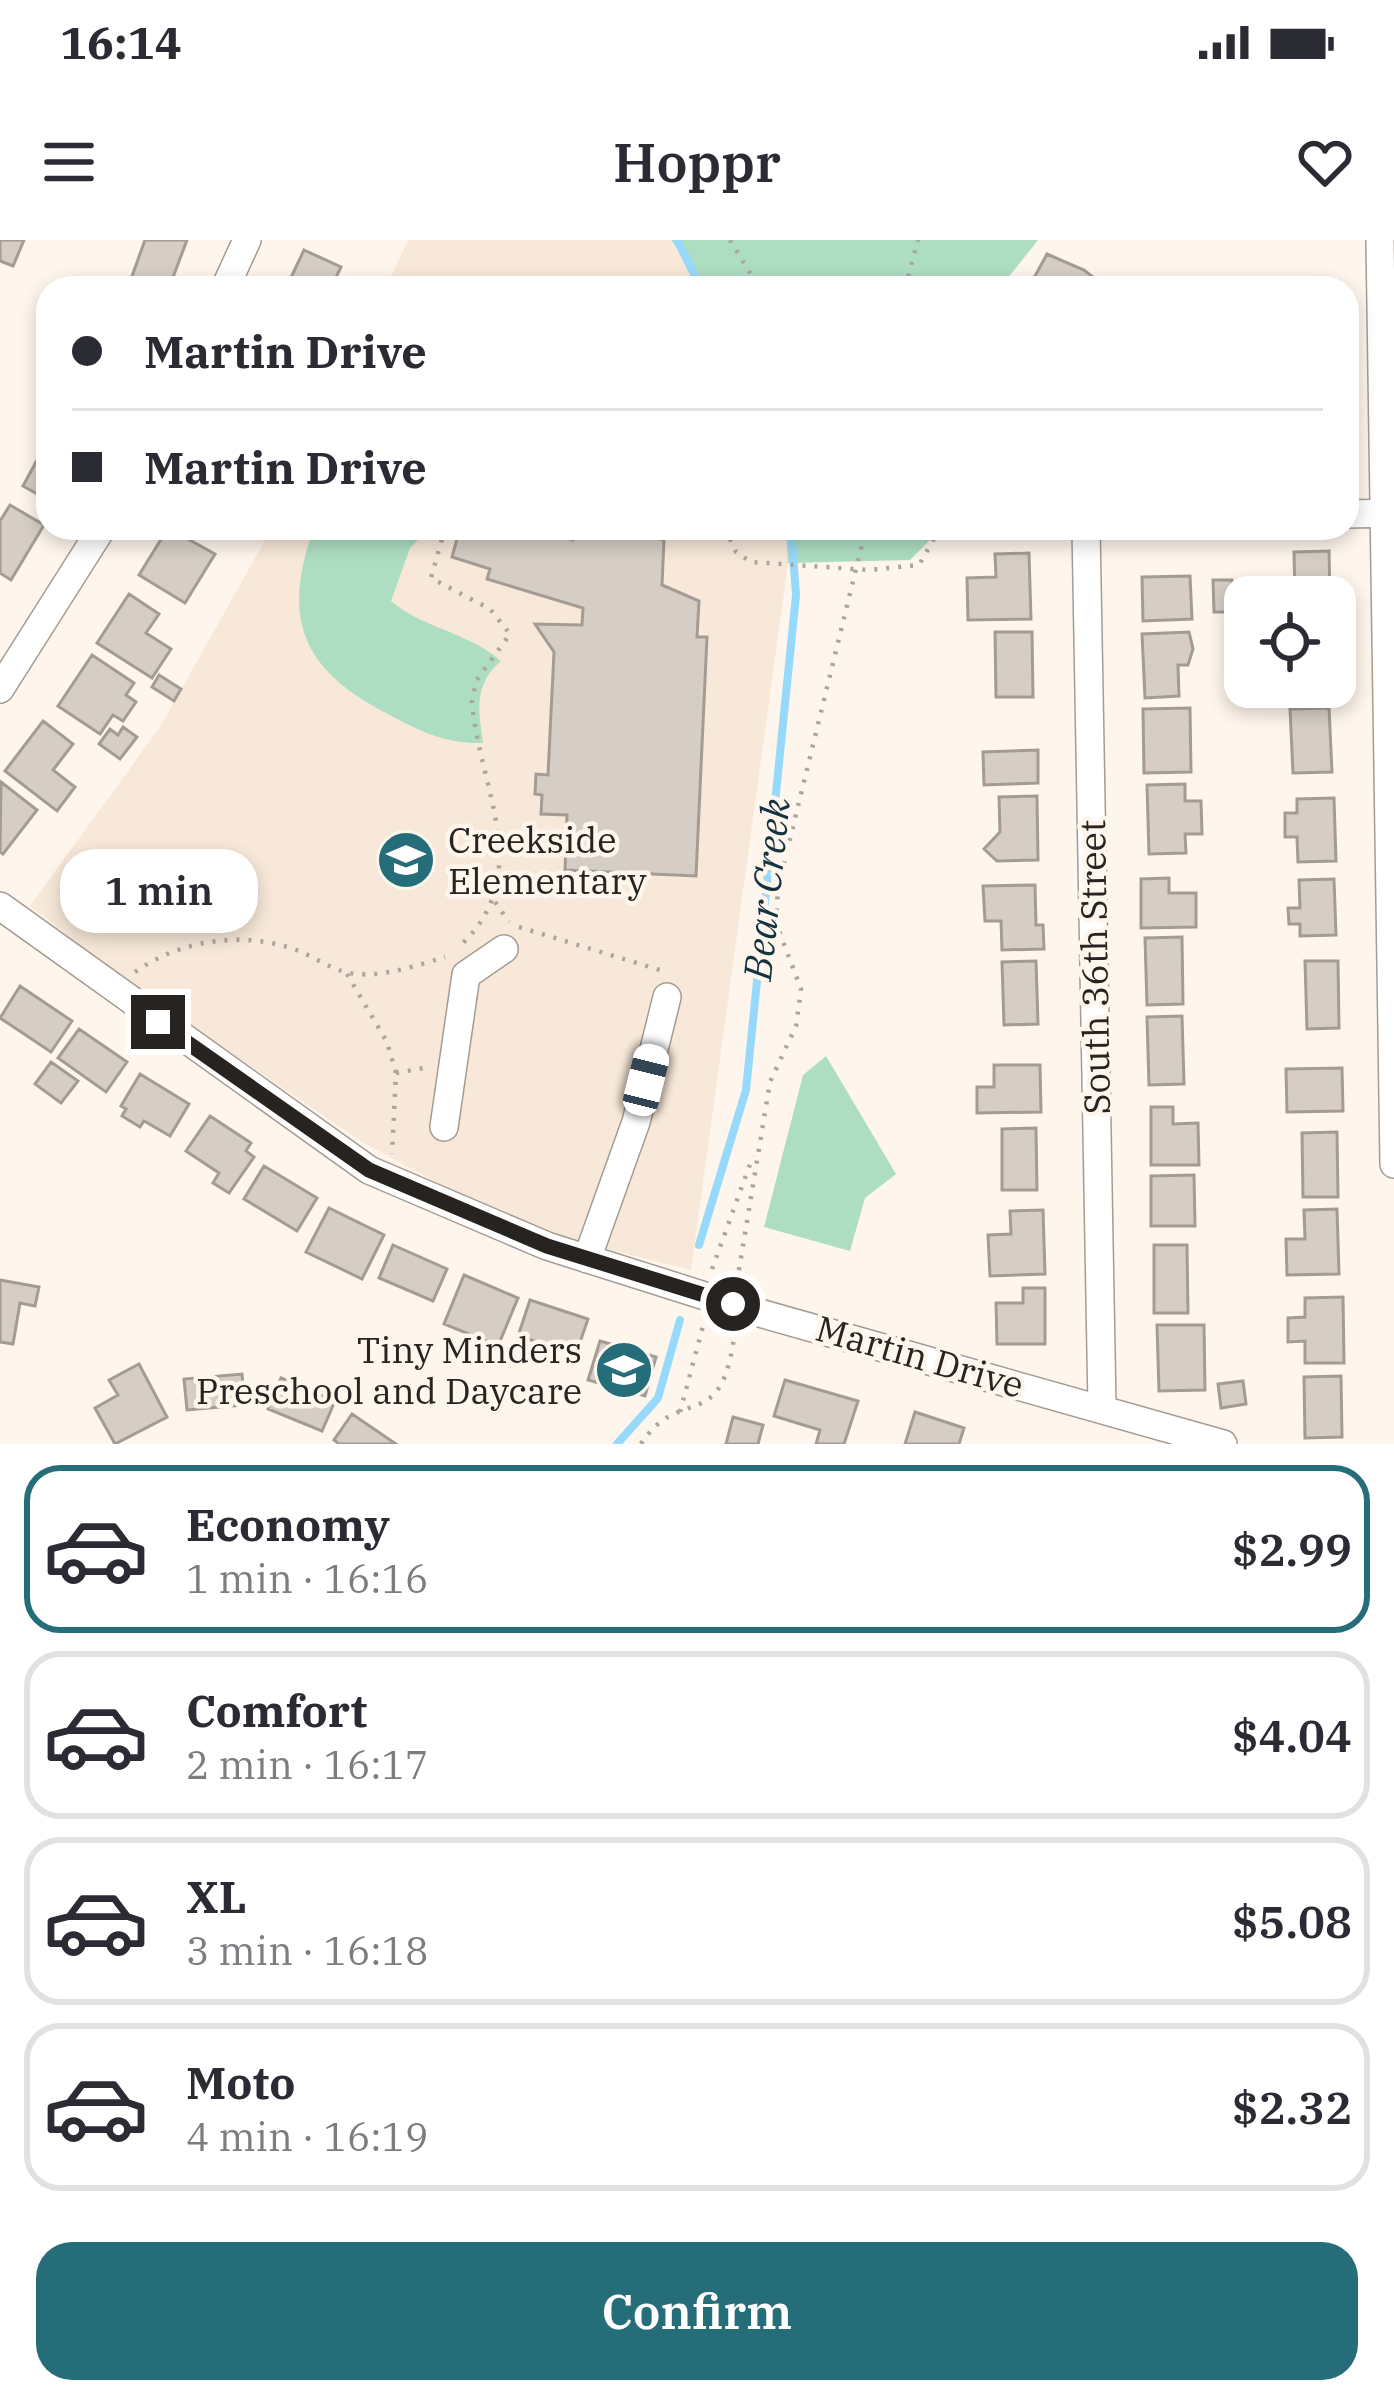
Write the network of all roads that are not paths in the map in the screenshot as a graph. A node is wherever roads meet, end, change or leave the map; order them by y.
1 (247, 240) edge
2 (1380, 240) edge
3 (230, 276) edge
4 (1390, 513) edge
5 (1359, 514) edge
6 (94, 540) edge
7 (1086, 540) edge
8 (0, 689) edge
9 (0, 906) edge
10 (505, 949) dead end
11 (669, 985) road end
12 (444, 1126) dead end
13 (1394, 1164) edge
14 (587, 1258) junction
15 (1102, 1406) junction
16 (1223, 1444) edge

1 - 3 street
2 - 4 street
4 - 5 street
4 - 13 street
6 - 8 street
7 - 15 street, South 36th Street
9 - 14 street, Martin Drive
10 - 12 street
11 - 14 street
14 - 15 street, Martin Drive
15 - 16 street, Martin Drive

